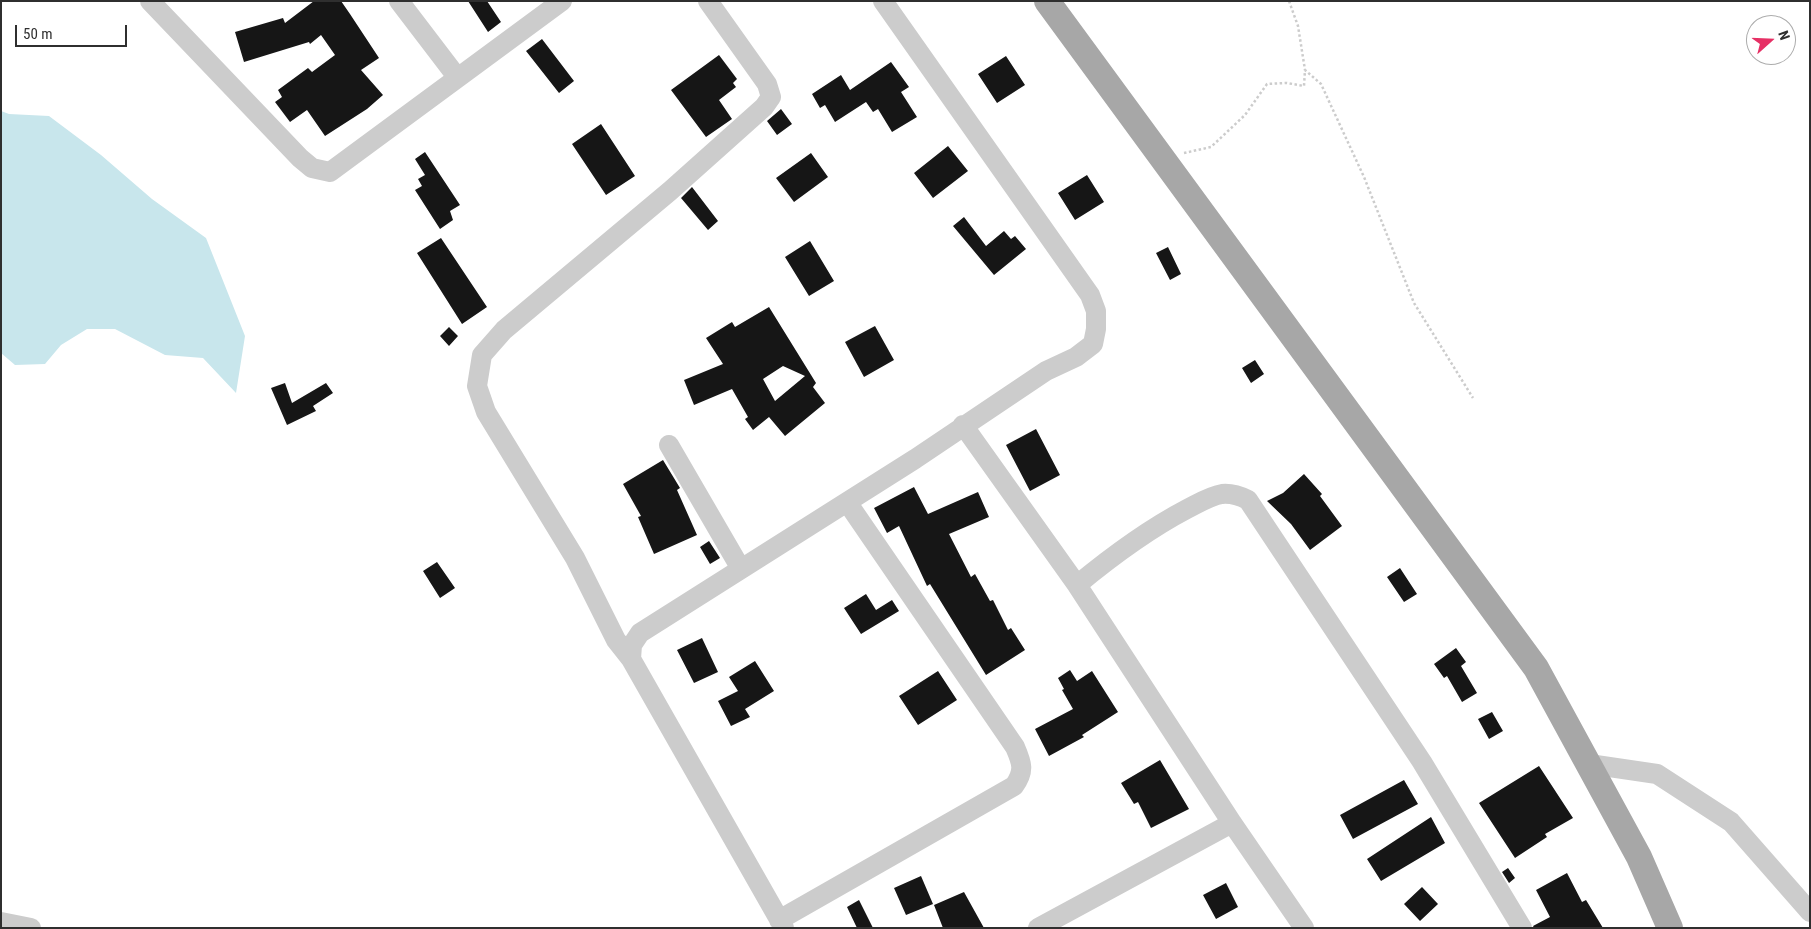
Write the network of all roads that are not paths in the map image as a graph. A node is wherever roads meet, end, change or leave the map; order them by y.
1 (150, 1) edge
2 (399, 1) edge
3 (562, 1) edge
4 (708, 1) edge
5 (883, 1) edge
6 (1047, 1) edge
7 (456, 77) junction
8 (963, 425) junction
9 (669, 445) dead end
10 (847, 502) junction
11 (741, 569) junction
12 (1077, 585) junction
13 (631, 659) junction
14 (1589, 764) junction
15 (1232, 823) junction
16 (1810, 912) edge
17 (1, 922) edge
18 (782, 924) edge
19 (31, 928) edge
20 (1038, 928) edge
21 (1304, 928) edge
22 (1522, 928) edge
23 (1670, 928) edge

1 - 7 street
2 - 7 street
3 - 7 street
4 - 13 street
5 - 8 street
6 - 14 main road
8 - 10 street
8 - 12 street
9 - 11 street
10 - 11 street
10 - 18 street
11 - 13 street
12 - 15 street
12 - 22 street
13 - 18 street
14 - 16 street
14 - 23 main road
15 - 20 street
15 - 21 street
17 - 19 street

